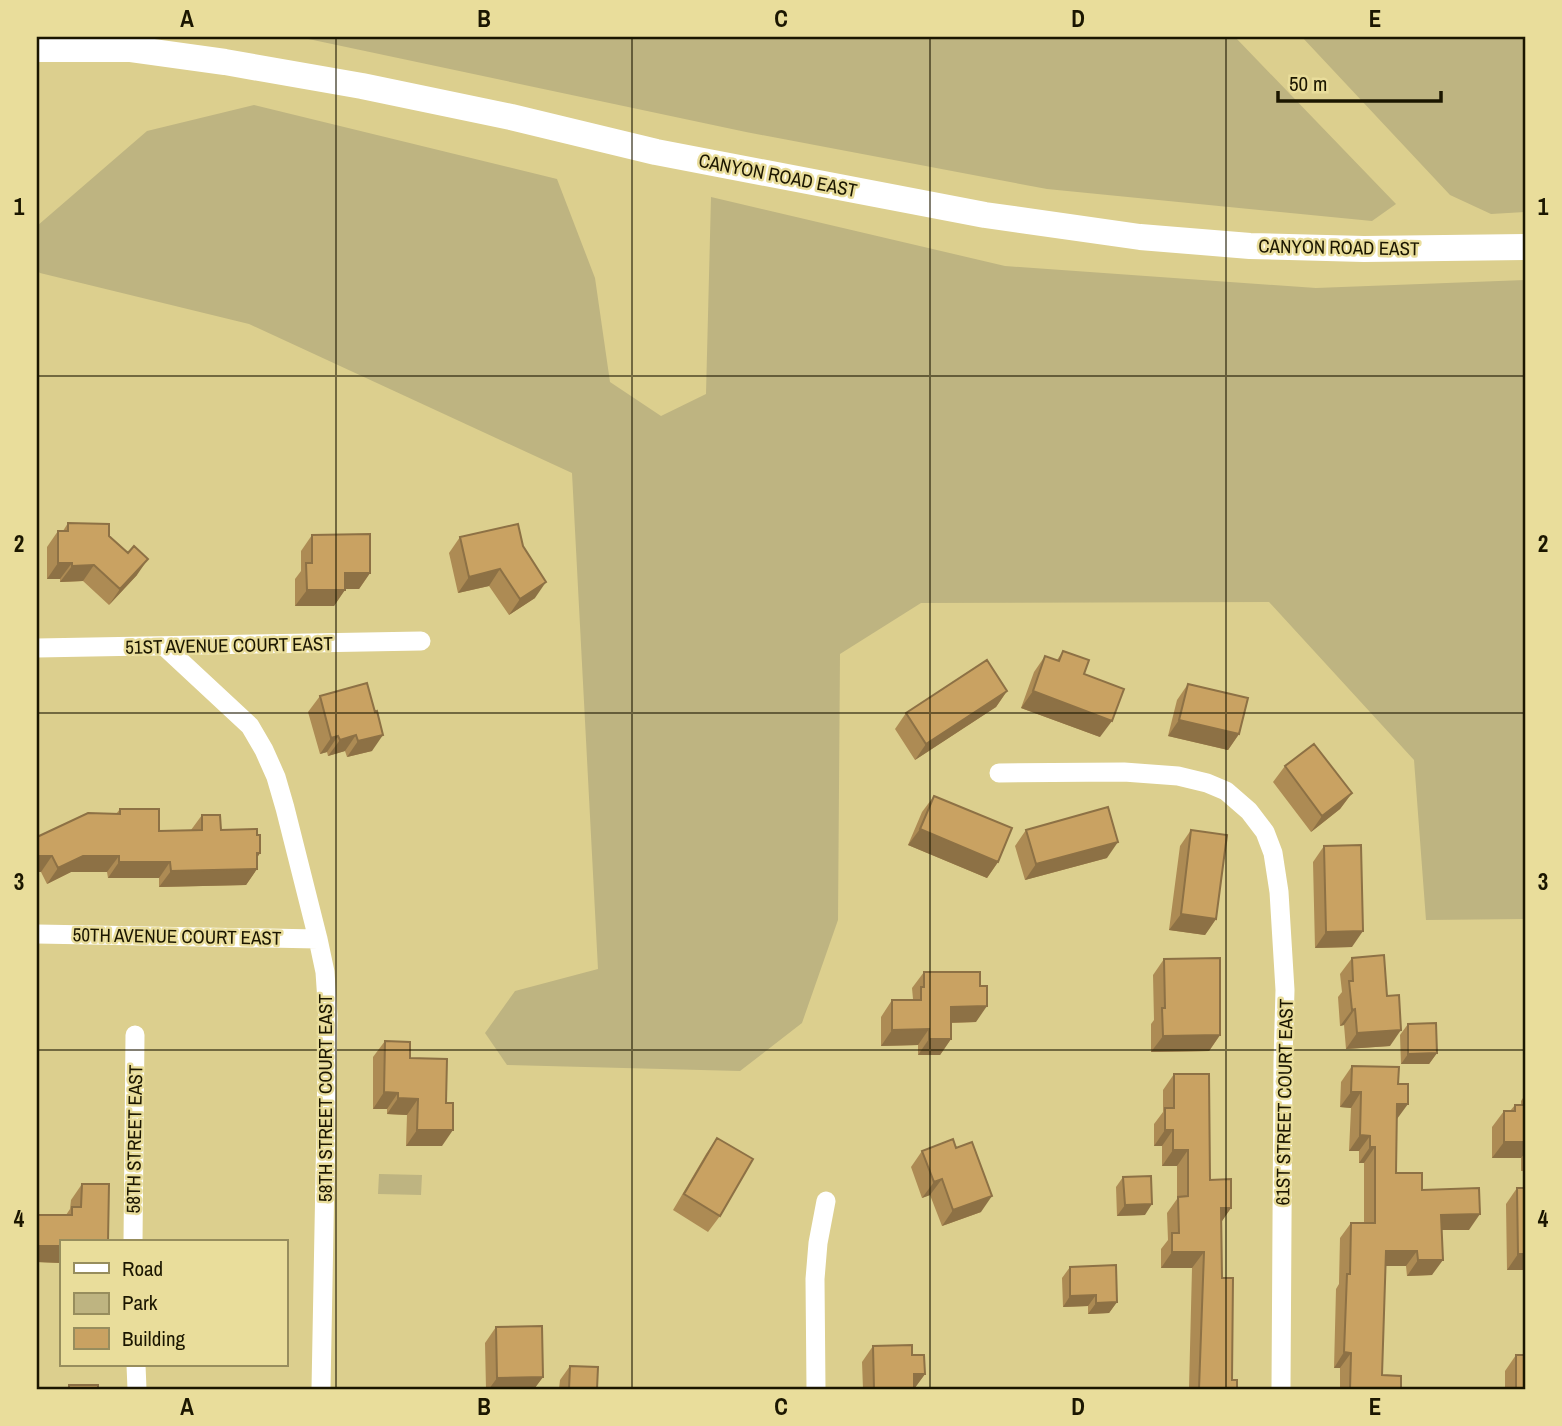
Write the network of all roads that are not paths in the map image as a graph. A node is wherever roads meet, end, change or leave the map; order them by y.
1 (37, 49) edge
2 (1525, 247) edge
3 (421, 641) dead end
4 (164, 646) junction
5 (37, 648) edge
6 (999, 773) dead end
7 (37, 934) edge
8 (318, 939) junction
9 (135, 1035) dead end
10 (827, 1202) dead end
11 (133, 1240) edge
12 (136, 1366) edge
13 (137, 1389) edge
14 (321, 1389) edge
15 (817, 1389) edge
16 (1281, 1389) edge

1 - 2 main road, CANYON ROAD EAST
3 - 4 street, 51ST AVENUE COURT EAST
4 - 5 street, 51ST AVENUE COURT EAST
4 - 8 street, 58TH STREET COURT EAST
6 - 16 street, 61ST STREET COURT EAST
7 - 8 street, 50TH AVENUE COURT EAST
8 - 14 street, 58TH STREET COURT EAST
9 - 11 street, 58TH STREET EAST
10 - 15 street
12 - 13 street

